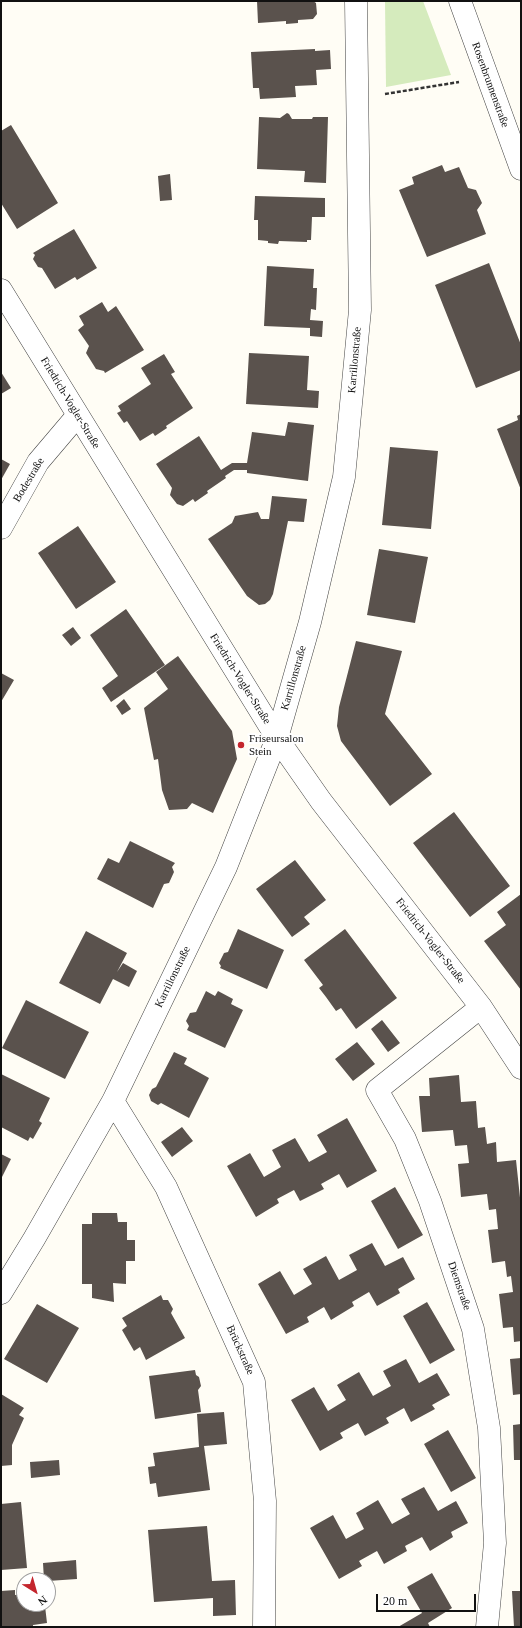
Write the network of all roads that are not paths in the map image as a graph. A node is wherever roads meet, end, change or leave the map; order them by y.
1 (356, 1) edge
2 (460, 1) edge
3 (521, 169) edge
4 (1, 290) edge
5 (77, 416) junction
6 (1, 528) edge
7 (277, 738) junction
8 (481, 1008) junction
9 (521, 1068) edge
10 (113, 1101) junction
11 (1, 1293) edge
12 (264, 1627) edge
13 (487, 1627) edge

1 - 7 street, Karrillonstraße
2 - 3 street, Rosenbrunnenstraße
4 - 5 street, Friedrich-Vogler-Straße
5 - 6 street, Bodestraße
5 - 7 street, Friedrich-Vogler-Straße
7 - 8 street, Friedrich-Vogler-Straße
7 - 10 street, Karrillonstraße
8 - 9 street, Friedrich-Vogler-Straße
8 - 13 street, Diemstraße
10 - 11 street, Karrillonstraße
10 - 12 street, Brückstraße

